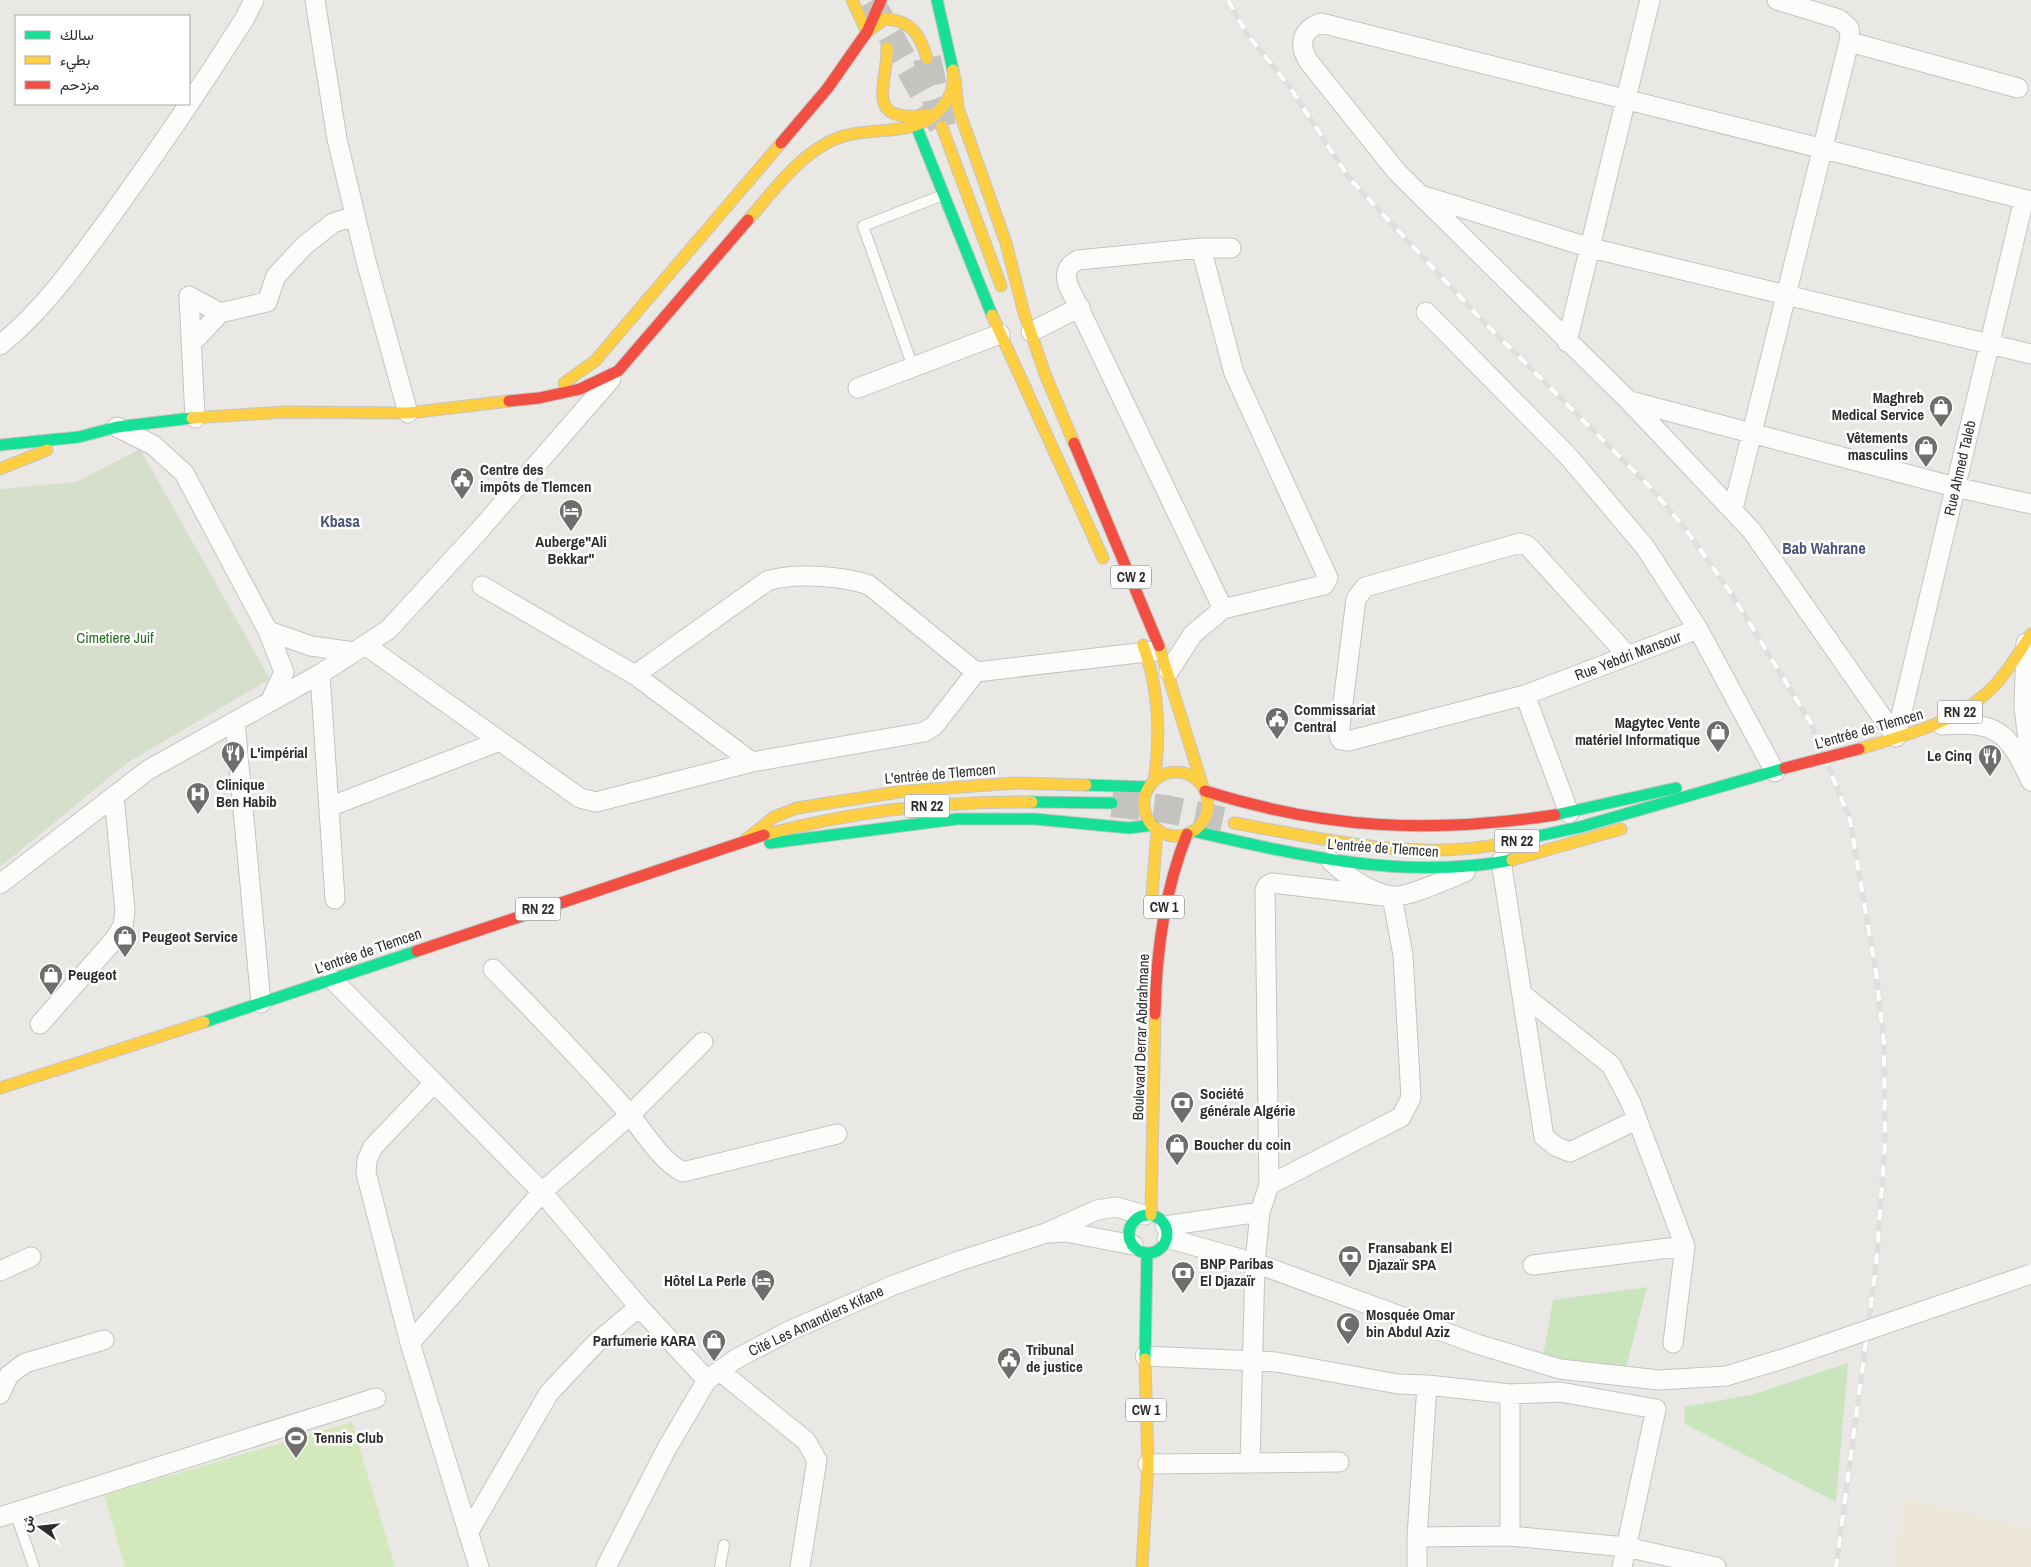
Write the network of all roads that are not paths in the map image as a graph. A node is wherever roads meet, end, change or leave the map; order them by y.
1 (254, 0) edge
2 (315, 0) edge
3 (852, 0) edge
4 (881, 0) edge
5 (937, 0) edge
6 (1650, 0) edge
7 (1777, 0) edge
8 (867, 32) junction
9 (1850, 42) junction
10 (887, 48) dead end
11 (927, 58) tunnel mouth
12 (954, 76) junction
13 (2018, 88) dead end
14 (1626, 100) junction
15 (190, 104) edge
16 (189, 105) edge
17 (939, 112) junction
18 (942, 127) dead end
19 (918, 128) junction
20 (1823, 149) junction
21 (944, 195) junction
22 (1420, 195) junction
23 (2027, 200) edge
24 (355, 216) junction
25 (1201, 248) junction
26 (1231, 248) dead end
27 (1591, 248) junction
28 (1787, 296) junction
29 (1006, 300) dead end
30 (1080, 307) junction
31 (1426, 312) dead end
32 (220, 313) junction
33 (1016, 332) junction
34 (7, 339) edge
35 (1567, 342) junction
36 (192, 344) junction
37 (1989, 344) junction
38 (2031, 354) edge
39 (0, 358) edge
40 (913, 368) junction
41 (618, 371) junction
42 (858, 388) dead end
43 (540, 398) junction
44 (1629, 401) junction
45 (408, 413) junction
46 (195, 418) junction
47 (117, 427) junction
48 (1753, 434) junction
49 (79, 437) junction
50 (0, 445) edge
51 (0, 469) edge
52 (1955, 487) junction
53 (2031, 504) edge
54 (1734, 509) junction
55 (1109, 571) dead end
56 (482, 586) dead end
57 (1223, 609) junction
58 (1698, 629) junction
59 (268, 631) junction
60 (2029, 638) edge
61 (1148, 643) junction
62 (359, 649) junction
63 (1628, 656) junction
64 (1169, 671) junction
65 (976, 672) junction
66 (320, 674) junction
67 (635, 675) junction
68 (1525, 695) junction
69 (270, 702) junction
70 (235, 722) junction
71 (1933, 726) junction
72 (1896, 737) junction
73 (500, 741) junction
74 (752, 762) junction
75 (2031, 764) edge
76 (1780, 770) junction
77 (1738, 781) junction
78 (2031, 781) edge
79 (1152, 784) junction
80 (1204, 787) junction
81 (114, 796) junction
82 (1112, 803) tunnel mouth
83 (329, 806) junction
84 (1685, 809) dead end
85 (1569, 813) junction
86 (1234, 823) tunnel mouth
87 (1634, 825) dead end
88 (1155, 827) junction
89 (1190, 832) junction
90 (745, 840) junction
91 (1331, 861) junction
92 (1501, 861) junction
93 (1478, 866) junction
94 (0, 884) edge
95 (1392, 897) junction
96 (335, 899) dead end
97 (493, 969) dead end
98 (332, 979) junction
99 (1155, 982) junction
100 (1522, 994) junction
101 (261, 1003) junction
102 (40, 1024) dead end
103 (702, 1042) dead end
104 (434, 1084) junction
105 (0, 1088) edge
106 (630, 1114) junction
107 (1636, 1120) junction
108 (837, 1134) dead end
109 (1269, 1185) junction
110 (542, 1192) junction
111 (1260, 1212) junction
112 (1157, 1223) junction
113 (1046, 1233) junction
114 (1686, 1246) junction
115 (1140, 1249) junction
116 (31, 1257) dead end
117 (1255, 1263) junction
118 (1533, 1265) dead end
119 (0, 1271) edge
120 (2031, 1274) edge
121 (640, 1307) junction
122 (104, 1340) dead end
123 (410, 1343) junction
124 (1673, 1343) dead end
125 (1145, 1356) junction
126 (1252, 1362) junction
127 (714, 1376) junction
128 (1426, 1385) junction
129 (0, 1394) edge
130 (1510, 1394) junction
131 (376, 1398) dead end
132 (1339, 1462) dead end
133 (1250, 1463) junction
134 (1148, 1464) junction
135 (7, 1515) edge
136 (468, 1533) junction
137 (1510, 1536) junction
138 (1417, 1537) junction
139 (724, 1545) dead end
140 (1626, 1547) junction
141 (34, 1567) edge
142 (479, 1567) edge
143 (606, 1567) edge
144 (720, 1567) edge
145 (800, 1567) edge
146 (1142, 1567) edge
147 (1417, 1567) edge
148 (1622, 1567) edge
149 (1716, 1567) edge

1 - 15 street
2 - 24 street
3 - 8 main road
4 - 8 main road
5 - 12 main road
6 - 14 street
7 - 9 street
8 - 11 main road
8 - 43 main road
9 - 13 street
9 - 20 street
10 - 17 main road
12 - 17 main road
12 - 33 main road
14 - 20 street
14 - 22 street
14 - 27 street
16 - 34 street
17 - 19 main road
18 - 29 main road
19 - 21 main road
19 - 41 main road
20 - 23 street
20 - 28 street
21 - 33 main road
21 - 40 lane
22 - 27 street
22 - 35 street
23 - 37 street, Rue Ahmed Taleb
24 - 32 street
24 - 45 street
25 - 26 street
25 - 30 street
25 - 57 street
27 - 28 street
27 - 35 street
28 - 37 street
28 - 48 street
30 - 33 street
30 - 57 street
31 - 58 street
32 - 36 street
32 - 36 street
33 - 40 street
33 - 55 main road, CW 2
33 - 61 main road, CW 2
34 - 39 street
35 - 44 street
36 - 46 street
37 - 38 street
37 - 52 street, Rue Ahmed Taleb
40 - 42 street
41 - 43 main road
41 - 62 street
43 - 45 main road
44 - 48 street
44 - 54 street
45 - 46 main road
46 - 47 main road
47 - 49 main road
47 - 59 street
48 - 52 street
48 - 54 street
49 - 50 main road
49 - 51 main road
52 - 53 street
52 - 72 street, Rue Ahmed Taleb
54 - 72 street
56 - 67 street
57 - 64 street
58 - 63 street, Rue Yebdri Mansour
58 - 76 street, Rue Yebdri Mansour
59 - 62 street
59 - 69 street
60 - 71 main road, L'entrée de Tlemcen / RN 22
60 - 75 street
61 - 64 main road, CW 2
61 - 65 street
61 - 79 main road, CW 2
62 - 66 street
62 - 73 street
63 - 68 street, Rue Yebdri Mansour
63 - 68 street, Rue Yebdri Mansour
64 - 80 main road, CW 2
65 - 67 street
65 - 74 street
66 - 69 street
66 - 83 street
67 - 74 street
68 - 85 street
69 - 70 street
70 - 81 street
70 - 101 street
71 - 72 main road, L'entrée de Tlemcen / RN 22
71 - 78 street
72 - 76 main road, L'entrée de Tlemcen / RN 22, bridge
73 - 74 street
73 - 83 street
76 - 77 main road, L'entrée de Tlemcen / RN 22
77 - 84 main road, L'entrée de Tlemcen
77 - 85 main road, L'entrée de Tlemcen
77 - 86 main road, RN 22
79 - 80 main road
79 - 88 main road
79 - 90 main road, L'entrée de Tlemcen
80 - 85 main road, L'entrée de Tlemcen
80 - 89 main road
81 - 94 street
81 - 102 street
82 - 90 main road, L'entrée de Tlemcen / RN 22
83 - 96 street
87 - 92 main road, L'entrée de Tlemcen
88 - 89 main road
88 - 90 main road, L'entrée de Tlemcen
88 - 99 main road
89 - 91 main road, L'entrée de Tlemcen
89 - 99 main road, Boulevard Derrar Abdrahmane / CW 1
90 - 98 main road, L'entrée de Tlemcen / RN 22
91 - 93 main road, L'entrée de Tlemcen
91 - 95 street
92 - 93 main road, L'entrée de Tlemcen
92 - 100 street
93 - 95 street
95 - 109 street
95 - 109 street
97 - 106 street
98 - 101 main road, L'entrée de Tlemcen / RN 22
98 - 104 street
99 - 112 main road, Boulevard Derrar Abdrahmane / CW 1
100 - 107 street
100 - 107 street
101 - 105 main road, L'entrée de Tlemcen / RN 22
103 - 106 street
104 - 110 street
104 - 123 street
106 - 108 street
106 - 110 street
107 - 114 street
109 - 111 street
110 - 121 street
110 - 123 street
111 - 112 street
111 - 117 street
112 - 113 street
112 - 115 main road
112 - 115 main road
112 - 117 street
113 - 115 street
113 - 127 street, Cité Les Amandiers Kifane
114 - 118 street
114 - 124 street
115 - 125 main road, CW 1
116 - 119 street
117 - 120 street, bridge
117 - 126 street
121 - 127 street
121 - 136 street
122 - 129 street
123 - 136 street
125 - 126 street
125 - 134 main road, CW 1
126 - 128 street
126 - 133 street
127 - 143 street, Cité Les Amandiers Kifane
127 - 145 street
128 - 130 street
128 - 138 street
130 - 137 street
130 - 140 street
131 - 135 street
132 - 133 street
133 - 134 street
134 - 146 main road, CW 1
135 - 141 lane
136 - 142 street
137 - 138 street
137 - 140 street
138 - 147 street
139 - 144 lane
140 - 148 street
140 - 149 street

